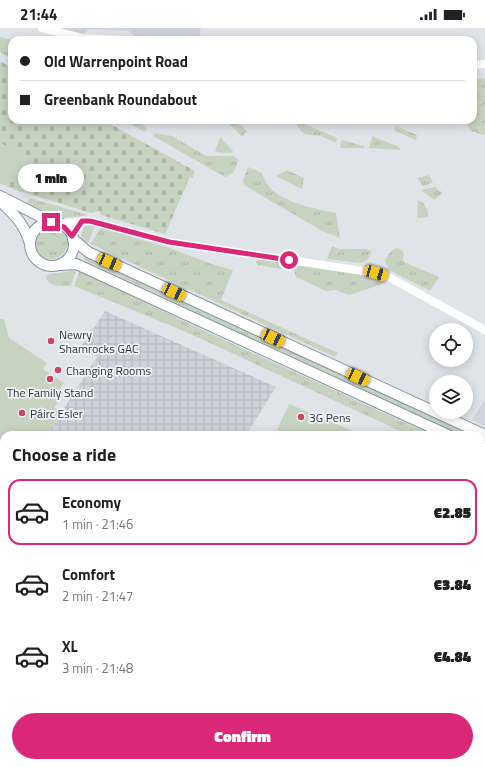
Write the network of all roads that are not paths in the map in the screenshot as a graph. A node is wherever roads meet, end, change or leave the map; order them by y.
1 (42, 28) edge
2 (74, 36) edge
3 (0, 196) edge
4 (0, 202) edge
5 (82, 221) junction
6 (55, 223) junction
7 (72, 237) junction
8 (30, 246) junction
9 (59, 265) junction
10 (485, 330) edge
11 (439, 431) edge
12 (474, 431) edge

1 - 2 street
3 - 6 highway
4 - 8 highway
5 - 6 street
5 - 7 street
5 - 10 street
6 - 7 highway
6 - 8 highway
7 - 9 highway
7 - 12 highway
8 - 9 highway
9 - 11 highway

